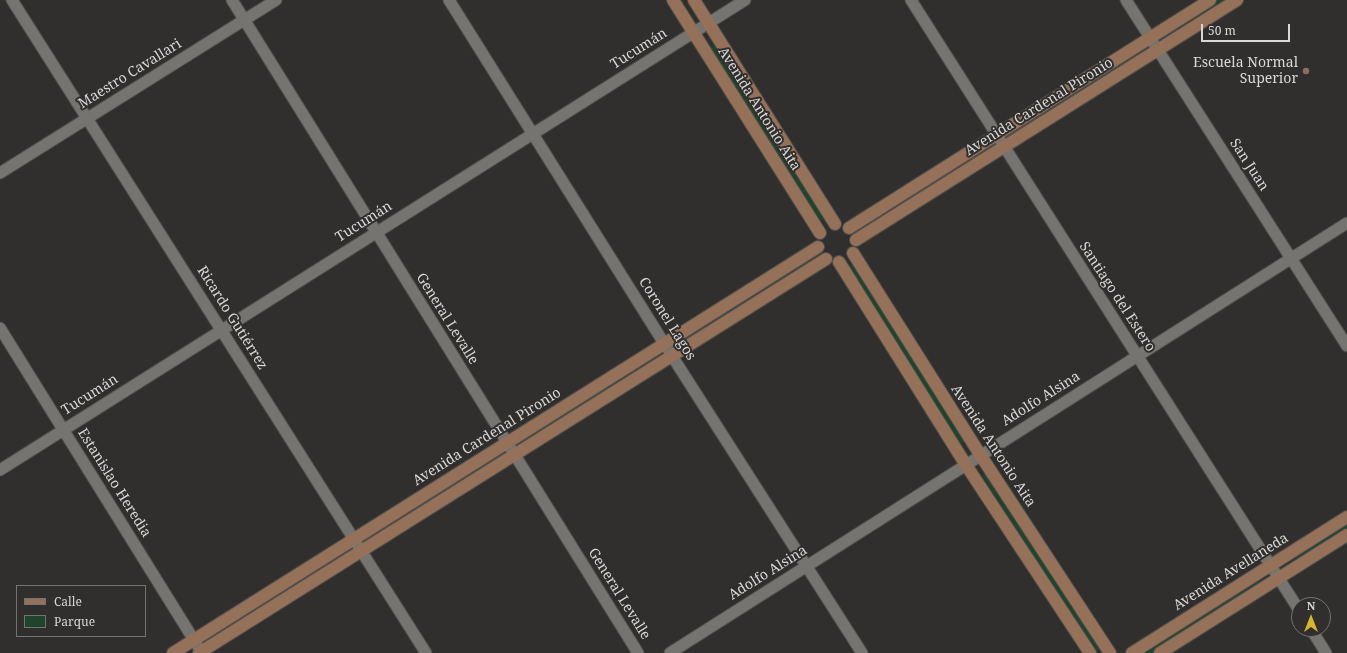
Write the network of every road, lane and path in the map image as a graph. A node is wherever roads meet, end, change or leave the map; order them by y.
1 (12, 0) edge
2 (232, 0) edge
3 (276, 0) edge
4 (448, 0) edge
5 (673, 0) edge
6 (694, 0) edge
7 (745, 0) edge
8 (910, 0) edge
9 (1126, 0) edge
10 (1210, 0) edge
11 (1237, 0) edge
12 (244, 20) junction
13 (708, 23) junction
14 (693, 33) junction
15 (1150, 38) junction
16 (1158, 50) junction
17 (87, 118) junction
18 (533, 134) junction
19 (995, 135) junction
20 (1003, 147) junction
21 (0, 173) edge
22 (1347, 223) edge
23 (835, 224) junction
24 (849, 228) junction
25 (376, 232) junction
26 (820, 233) junction
27 (856, 240) junction
28 (818, 247) junction
29 (853, 253) junction
30 (1291, 258) junction
31 (826, 259) junction
32 (838, 262) junction
33 (0, 328) edge
34 (222, 330) junction
35 (664, 344) junction
36 (1347, 346) edge
37 (672, 356) junction
38 (1137, 356) junction
39 (64, 430) junction
40 (506, 443) junction
41 (514, 455) junction
42 (981, 456) junction
43 (966, 465) junction
44 (0, 470) edge
45 (1347, 517) edge
46 (1347, 535) edge
47 (353, 539) junction
48 (361, 551) junction
49 (1270, 565) junction
50 (806, 566) junction
51 (1279, 578) junction
52 (1291, 597) edge
53 (1316, 637) edge
54 (194, 640) junction
55 (172, 653) edge
56 (201, 653) edge
57 (426, 653) edge
58 (638, 653) edge
59 (670, 653) edge
60 (862, 653) edge
61 (1090, 653) edge
62 (1110, 653) edge
63 (1132, 653) edge
64 (1160, 653) edge
65 (1326, 653) edge

1 - 17 street, Ricardo Gutiérrez
2 - 12 street, General Levalle
3 - 12 street, Maestro Cavallari
4 - 18 street, Coronel Lagos
5 - 14 main road, Avenida Antonio Aita
6 - 13 main road, Avenida Antonio Aita
7 - 13 street, Tucumán
8 - 19 street, Santiago del Estero
9 - 15 street, San Juan
10 - 15 main road, Avenida Cardenal Pironio
11 - 16 main road, Avenida Cardenal Pironio
12 - 17 street, Maestro Cavallari
12 - 25 street, General Levalle
13 - 14 street, Tucumán
13 - 23 main road, Avenida Antonio Aita
14 - 18 street, Tucumán
14 - 26 main road, Avenida Antonio Aita
15 - 16 street, San Juan
15 - 19 main road, Avenida Cardenal Pironio
16 - 20 main road, Avenida Cardenal Pironio
16 - 30 street, San Juan
17 - 21 street, Maestro Cavallari
17 - 34 street, Ricardo Gutiérrez
18 - 25 street, Tucumán
18 - 35 street, Coronel Lagos
19 - 20 street, Santiago del Estero
19 - 24 main road, Avenida Cardenal Pironio
20 - 27 main road, Avenida Cardenal Pironio
20 - 38 street, Santiago del Estero
22 - 30 street, Adolfo Alsina
23 - 24 main road
23 - 26 main road
24 - 27 main road
25 - 34 street, Tucumán
25 - 40 street, General Levalle
26 - 28 main road
27 - 29 main road
28 - 31 main road
28 - 35 main road, Avenida Cardenal Pironio
29 - 32 main road
29 - 42 main road, Avenida Antonio Aita
30 - 36 street, San Juan
30 - 38 street, Adolfo Alsina
31 - 32 main road
31 - 37 main road, Avenida Cardenal Pironio
32 - 43 main road
33 - 39 street, Estanislao Heredia
34 - 39 street, Tucumán
34 - 47 street, Ricardo Gutiérrez
35 - 37 street, Coronel Lagos
35 - 40 main road, Avenida Cardenal Pironio
37 - 41 main road, Avenida Cardenal Pironio
37 - 50 street, Coronel Lagos
38 - 42 street, Adolfo Alsina
38 - 49 street, Santiago del Estero
39 - 44 street, Tucumán
39 - 54 street, Estanislao Heredia
40 - 41 street, General Levalle
40 - 47 main road, Avenida Cardenal Pironio
41 - 48 main road, Avenida Cardenal Pironio
41 - 58 street, General Levalle
42 - 43 street, Adolfo Alsina
42 - 62 main road, Avenida Antonio Aita
43 - 50 street, Adolfo Alsina
43 - 61 main road
45 - 49 main road, Avenida Avellaneda
46 - 51 main road
47 - 48 street, Ricardo Gutiérrez
47 - 54 main road, Avenida Cardenal Pironio
48 - 56 main road, Avenida Cardenal Pironio
48 - 57 street, Ricardo Gutiérrez
49 - 51 street, Santiago del Estero
49 - 63 main road, Avenida Avellaneda
50 - 59 street, Adolfo Alsina
50 - 60 street, Coronel Lagos
51 - 52 street, Santiago del Estero
51 - 64 main road
53 - 65 street
54 - 55 main road, Avenida Cardenal Pironio
54 - 56 street, Estanislao Heredia

